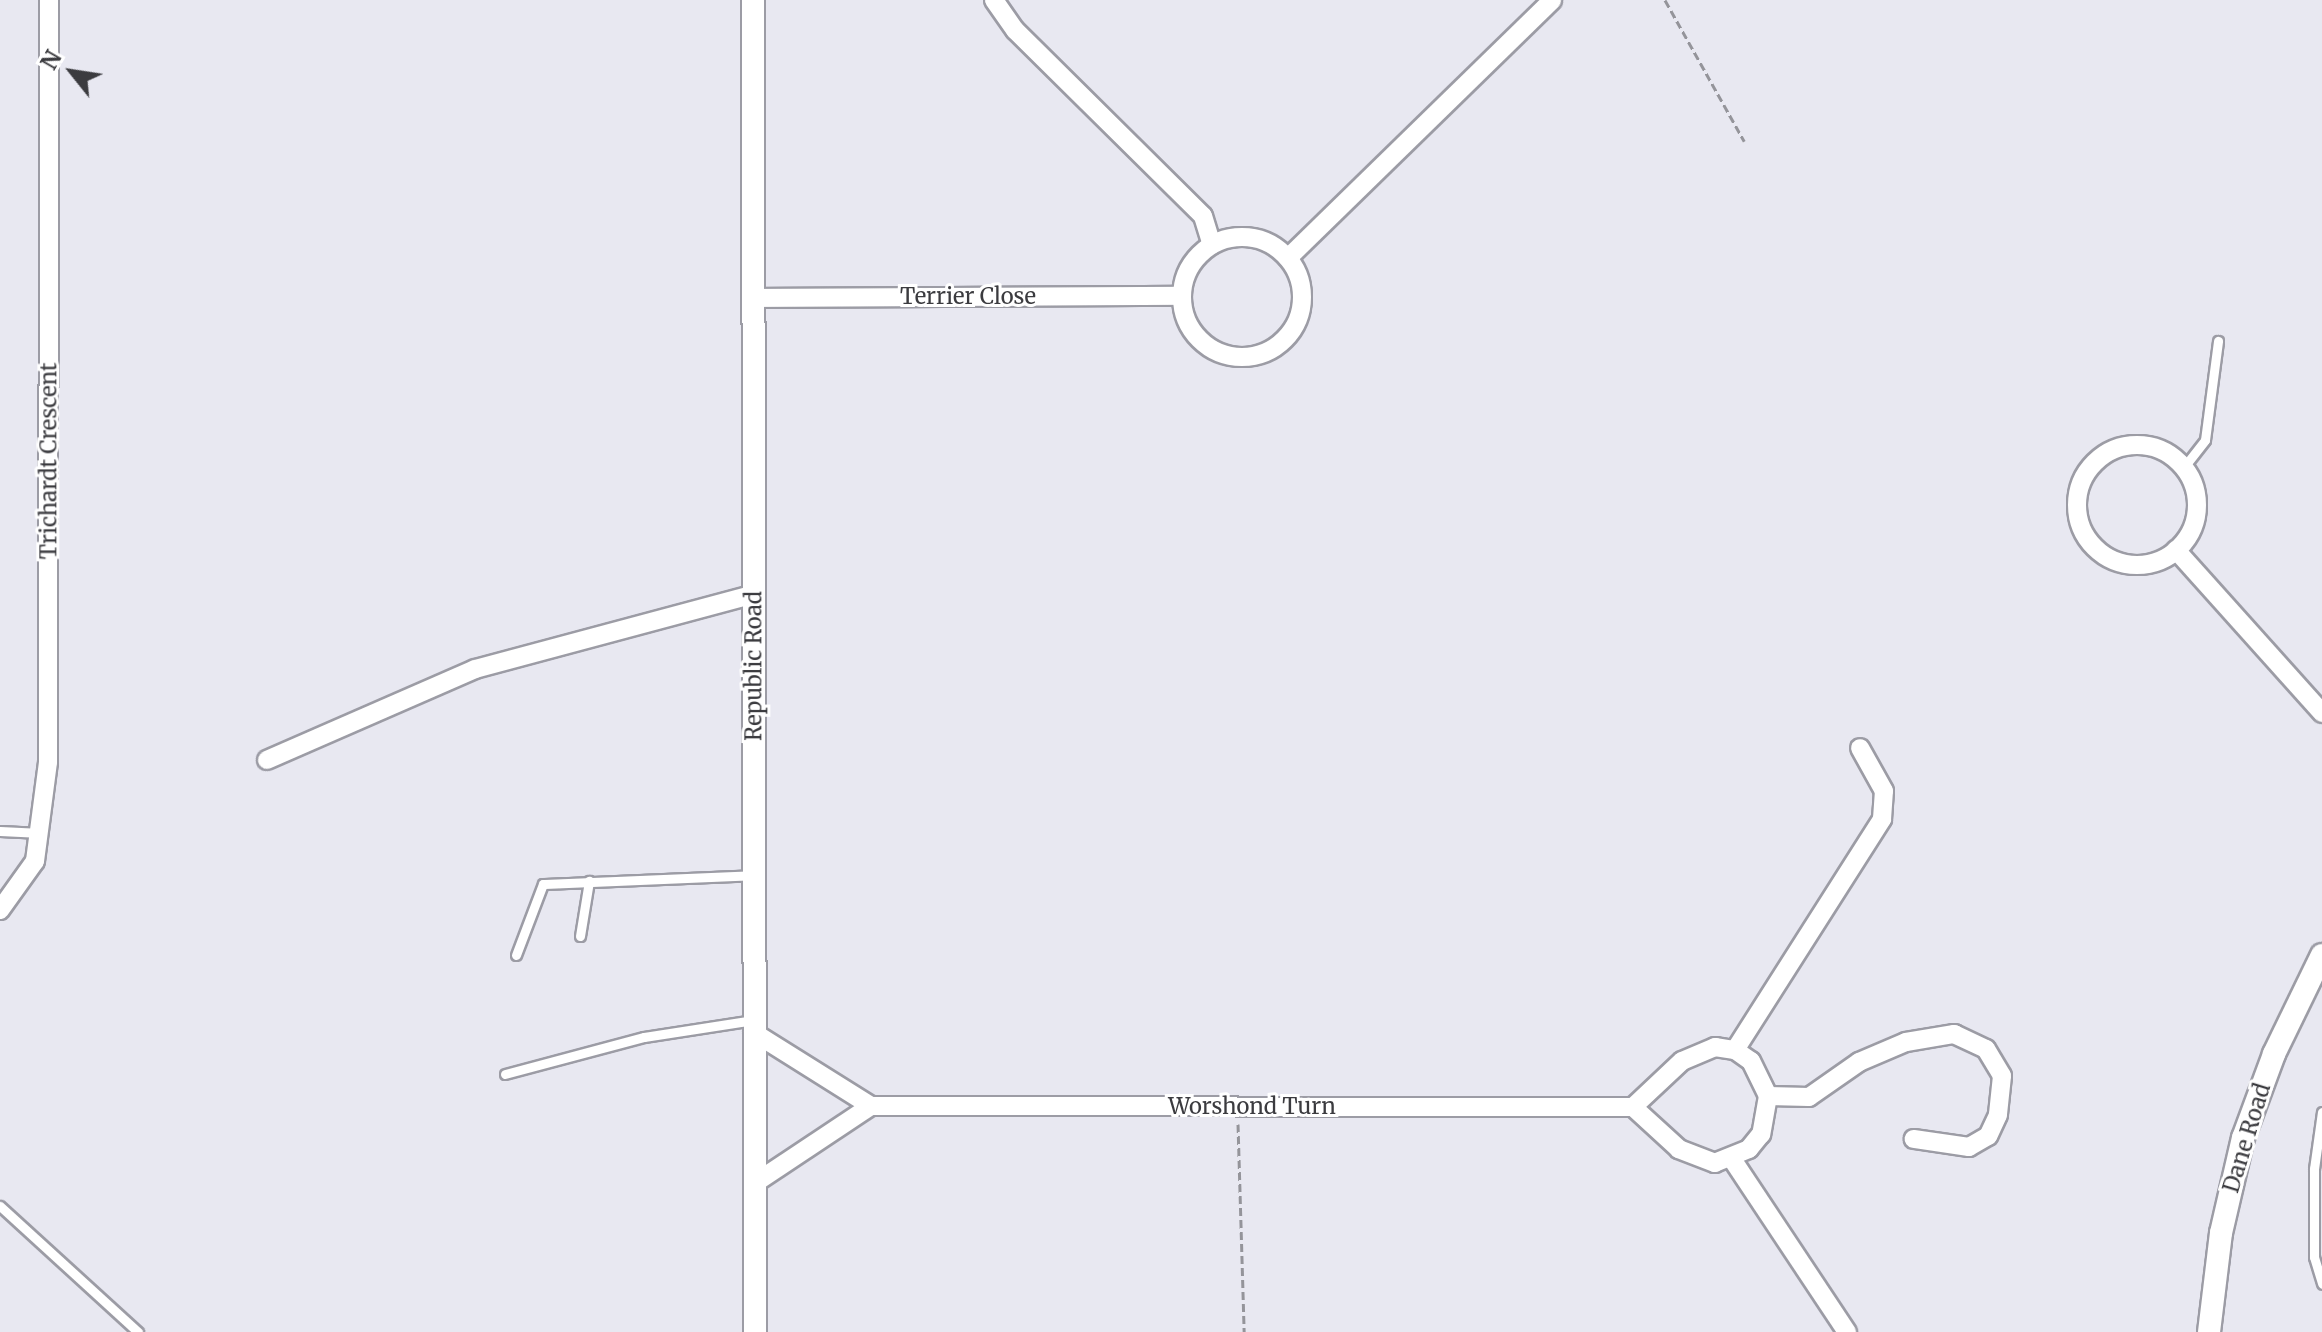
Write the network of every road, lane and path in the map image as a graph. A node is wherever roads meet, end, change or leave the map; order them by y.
1 (49, 0) edge
2 (753, 0) edge
3 (994, 0) edge
4 (1552, 0) edge
5 (1665, 0) edge
6 (1744, 141) dead end
7 (1212, 245) junction
8 (1288, 258) junction
9 (1182, 296) junction
10 (755, 298) junction
11 (2218, 341) dead end
12 (2184, 467) junction
13 (2176, 550) junction
14 (754, 594) junction
15 (2322, 713) edge
16 (1860, 748) dead end
17 (267, 760) dead end
18 (0, 831) edge
19 (41, 833) junction
20 (754, 875) junction
21 (589, 881) junction
22 (0, 910) edge
23 (580, 936) dead end
24 (516, 955) dead end
25 (2322, 955) edge
26 (754, 1026) junction
27 (1735, 1050) junction
28 (505, 1074) dead end
29 (1768, 1096) junction
30 (871, 1106) junction
31 (1633, 1107) junction
32 (1238, 1108) junction
33 (2322, 1112) edge
34 (1914, 1139) dead end
35 (1732, 1159) junction
36 (755, 1183) junction
37 (0, 1206) edge
38 (2322, 1284) edge
39 (138, 1332) edge
40 (755, 1332) edge
41 (1244, 1332) edge
42 (1847, 1332) edge
43 (2209, 1332) edge

1 - 19 street, Trichardt Crescent
2 - 10 street, Republic Road
3 - 7 street
4 - 8 street
5 - 6 path
7 - 8 street
7 - 9 street
8 - 9 street
9 - 10 street, Terrier Close
10 - 14 street, Republic Road
11 - 12 lane
12 - 13 street
12 - 13 street
13 - 15 street
14 - 17 street
14 - 20 street, Republic Road
16 - 27 street
18 - 19 lane
19 - 22 street, Trichardt Crescent
20 - 21 lane
20 - 26 street, Republic Road
21 - 23 lane
21 - 24 lane
25 - 43 street, Dane Road
26 - 28 lane
26 - 30 street
26 - 36 street, Republic Road
27 - 29 street
27 - 31 street
29 - 34 street
29 - 35 street
30 - 32 street, Worshond Turn
30 - 36 street
31 - 32 street, Worshond Turn
31 - 35 street
32 - 41 path
33 - 38 lane
35 - 42 street
36 - 40 street, Republic Road
37 - 39 lane

